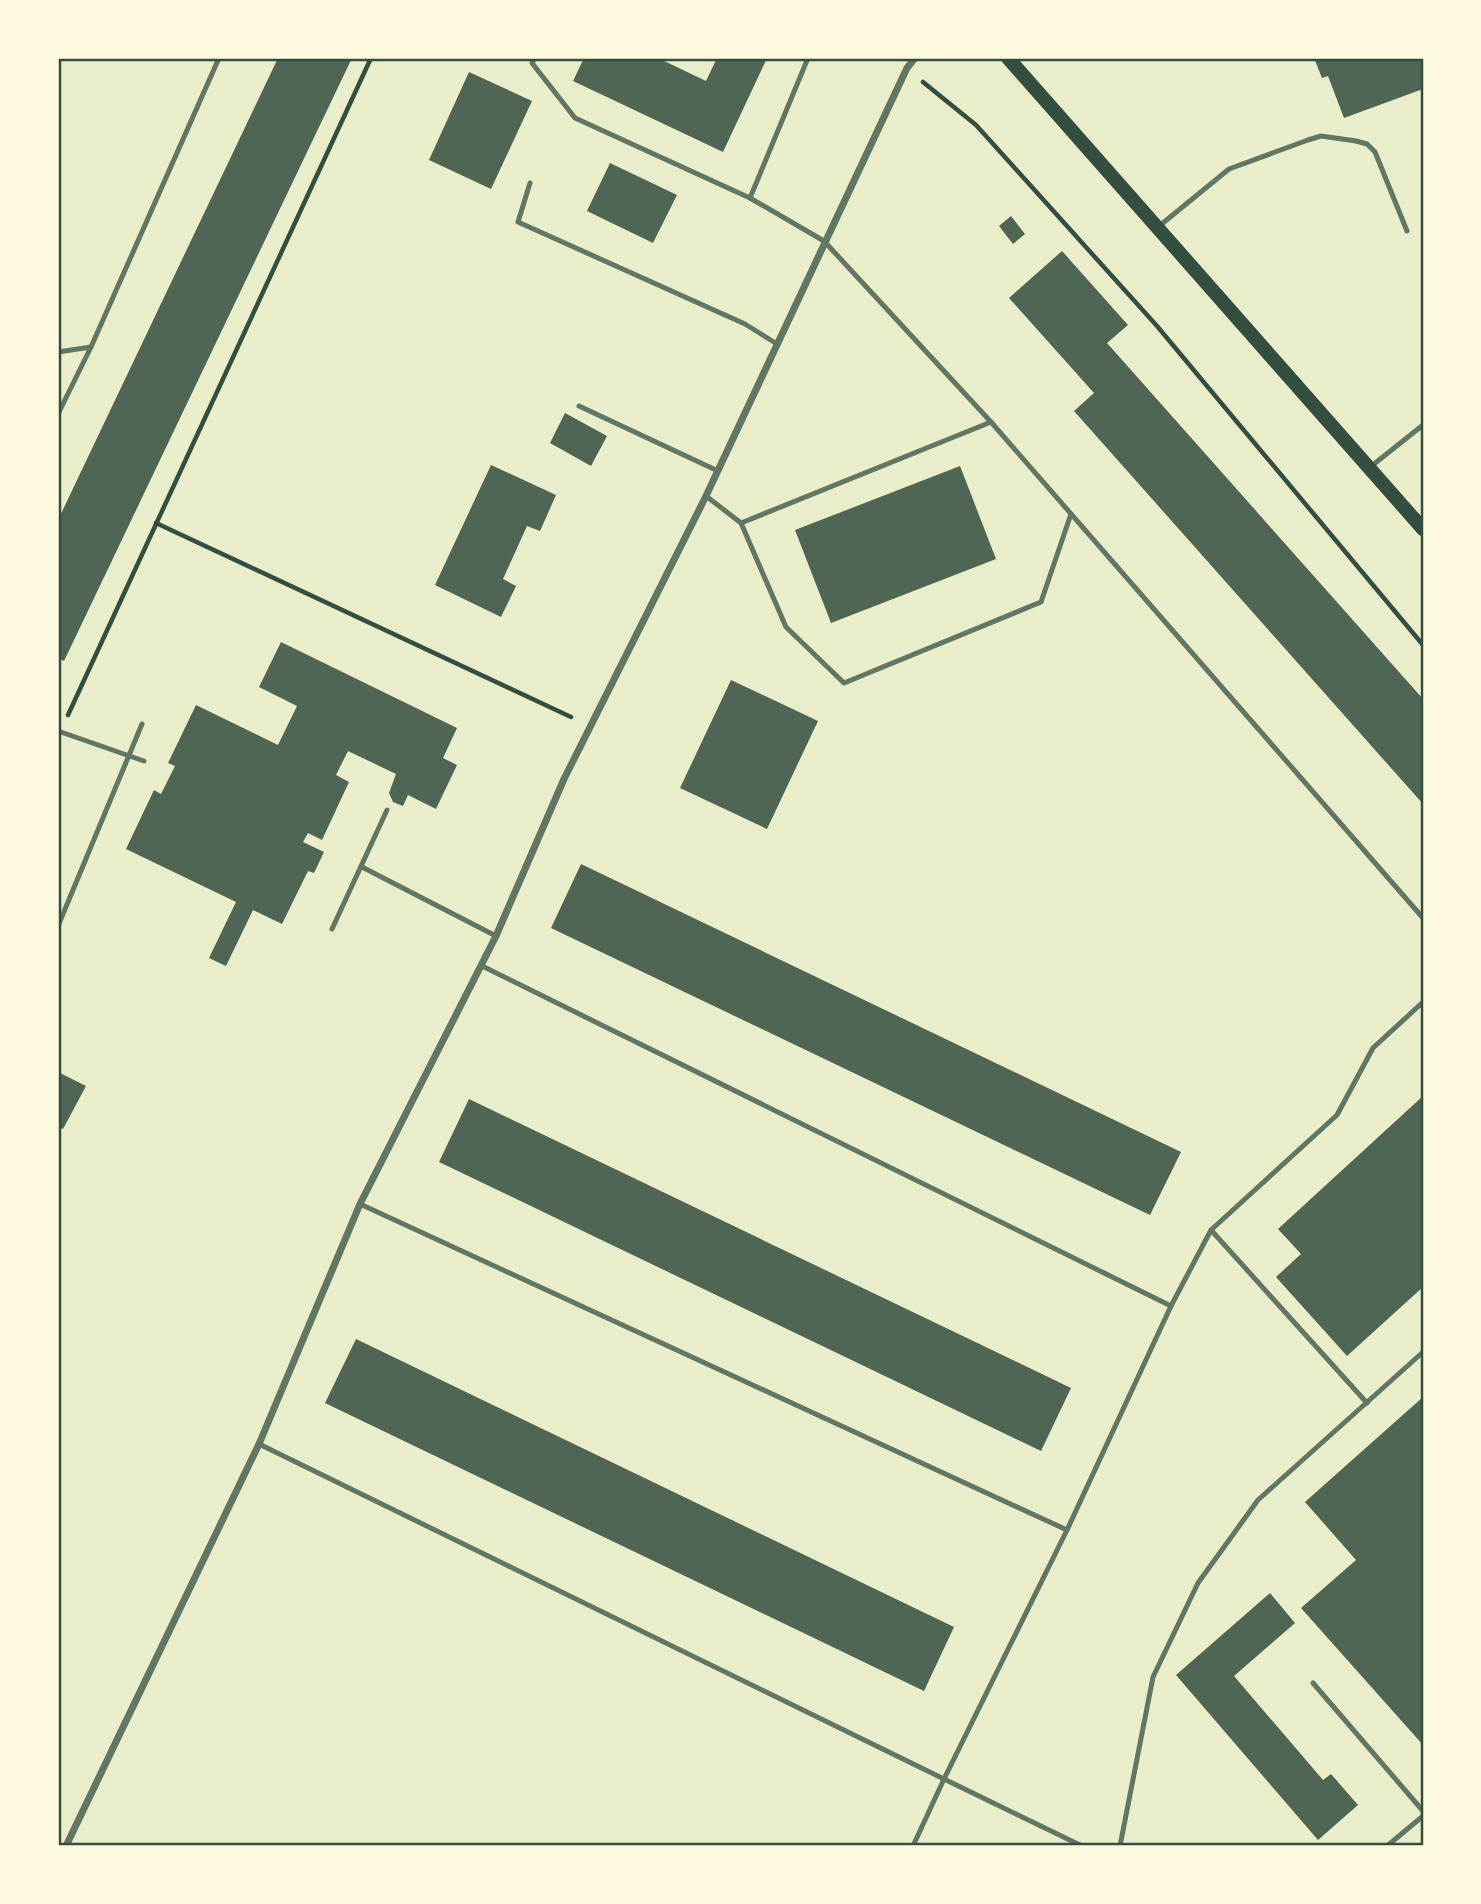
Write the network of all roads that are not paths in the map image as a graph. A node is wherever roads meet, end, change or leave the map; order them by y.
1 (219, 58) edge
2 (535, 58) edge
3 (808, 58) edge
4 (915, 58) edge
5 (1008, 58) edge
6 (530, 183) dead end
7 (750, 198) junction
8 (1158, 227) junction
9 (1407, 231) dead end
10 (824, 241) junction
11 (777, 344) junction
12 (91, 347) junction
13 (58, 352) edge
14 (579, 406) dead end
15 (58, 415) edge
16 (991, 422) junction
17 (1423, 425) edge
18 (1370, 468) junction
19 (718, 471) junction
20 (706, 496) junction
21 (1070, 514) junction
22 (741, 523) junction
23 (1423, 529) edge
24 (142, 724) dead end
25 (59, 732) edge
26 (128, 755) junction
27 (144, 761) dead end
28 (387, 810) dead end
29 (362, 867) junction
30 (1423, 918) edge
31 (58, 926) edge
32 (332, 929) dead end
33 (496, 936) junction
34 (482, 966) junction
35 (1423, 1002) edge
36 (360, 1204) junction
37 (1211, 1230) junction
38 (1171, 1306) junction
39 (1423, 1352) edge
40 (1367, 1403) junction
41 (259, 1444) junction
42 (1067, 1530) junction
43 (1313, 1683) dead end
44 (944, 1779) junction
45 (1423, 1814) edge
46 (66, 1846) edge
47 (913, 1846) edge
48 (1082, 1846) edge
49 (1119, 1846) edge
50 (1387, 1846) edge

1 - 12 lane
2 - 7 lane
3 - 7 lane
4 - 10 street
5 - 8 main road
6 - 11 lane
7 - 10 lane
8 - 9 lane
8 - 18 main road
10 - 11 street
10 - 16 lane
11 - 19 street
12 - 13 lane
12 - 15 lane
14 - 19 lane
16 - 21 lane
16 - 22 lane
17 - 18 lane
18 - 23 main road
19 - 20 street
20 - 22 lane
20 - 33 street
21 - 22 lane
21 - 30 lane
24 - 26 lane
25 - 26 lane
26 - 27 lane
26 - 31 lane
28 - 29 lane
29 - 32 lane
29 - 33 lane
33 - 34 street
34 - 36 street
34 - 38 lane
35 - 37 lane
36 - 41 street
36 - 42 lane
37 - 38 lane
37 - 40 lane
38 - 42 lane
39 - 40 lane
40 - 49 lane
41 - 44 lane
41 - 46 street
42 - 44 lane
43 - 45 lane
44 - 47 lane
44 - 48 lane
45 - 50 lane

